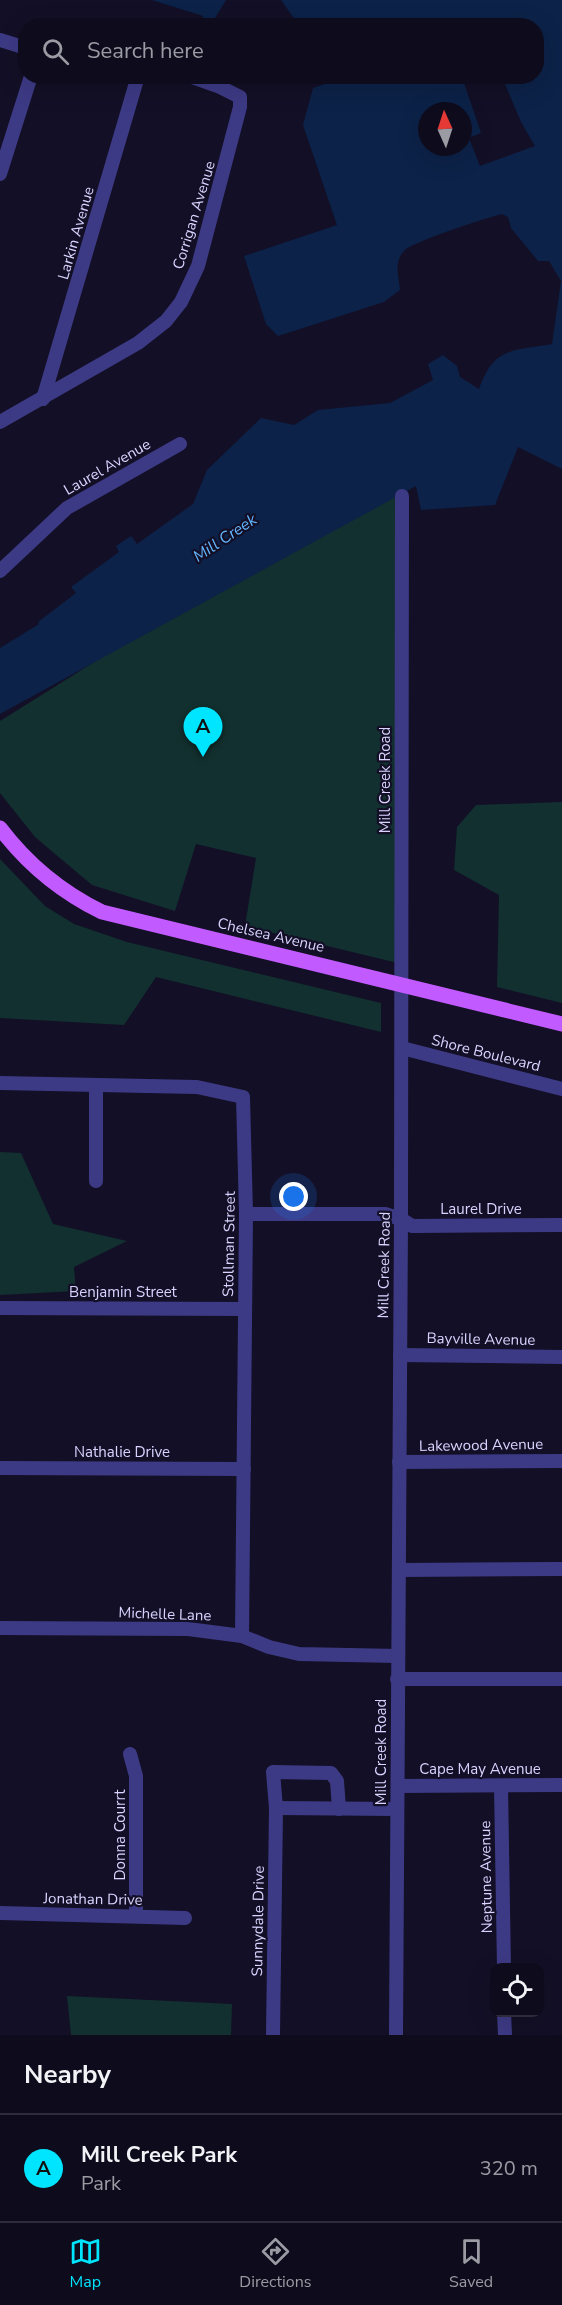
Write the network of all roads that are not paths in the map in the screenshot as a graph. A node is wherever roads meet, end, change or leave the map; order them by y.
1 (0, 40) edge
2 (18, 46) edge
3 (29, 84) edge
4 (136, 84) edge
5 (212, 84) edge
6 (0, 174) edge
7 (43, 399) junction
8 (0, 422) edge
9 (180, 444) dead end
10 (402, 496) dead end
11 (0, 571) edge
12 (0, 828) edge
13 (402, 984) junction
14 (562, 1024) edge
15 (402, 1048) junction
16 (0, 1083) edge
17 (96, 1086) junction
18 (562, 1089) edge
19 (96, 1181) dead end
20 (246, 1214) junction
21 (401, 1219) junction
22 (562, 1225) edge
23 (0, 1308) edge
24 (245, 1309) junction
25 (400, 1355) junction
26 (562, 1357) edge
27 (562, 1461) edge
28 (399, 1462) junction
29 (0, 1468) edge
30 (244, 1469) junction
31 (562, 1569) edge
32 (399, 1570) junction
33 (0, 1628) edge
34 (242, 1636) junction
35 (398, 1656) junction
36 (397, 1679) junction
37 (562, 1679) edge
38 (130, 1754) dead end
39 (562, 1785) edge
40 (398, 1786) junction
41 (501, 1786) junction
42 (276, 1808) junction
43 (339, 1809) junction
44 (397, 1809) junction
45 (0, 1913) edge
46 (136, 1916) junction
47 (186, 1918) dead end
48 (504, 1963) edge
49 (504, 2017) edge
50 (273, 2035) edge
51 (396, 2035) edge
52 (505, 2035) edge

1 - 2 street
3 - 6 street
4 - 7 street, Larkin Avenue
5 - 7 street, Corrigan Avenue
7 - 8 street, Corrigan Avenue
9 - 11 street, Laurel Avenue
10 - 13 street, Mill Creek Road
12 - 13 main road, Chelsea Avenue
13 - 14 main road, Chelsea Avenue
13 - 15 street, Mill Creek Road
15 - 18 street, Shore Boulevard
15 - 21 street, Mill Creek Road
16 - 17 street, Stollman Street
17 - 19 street
17 - 20 street, Stollman Street
20 - 21 street, Laurel Drive
20 - 24 street, Stollman Street
21 - 22 street, Laurel Drive
21 - 25 street, Mill Creek Road
23 - 24 street, Benjamin Street
24 - 30 street, Stollman Street
25 - 26 street, Bayville Avenue
25 - 28 street, Mill Creek Road
27 - 28 street, Lakewood Avenue
28 - 32 street, Mill Creek Road
29 - 30 street, Nathalie Drive
30 - 34 street, Stollman Street
31 - 32 street
32 - 35 street, Mill Creek Road
33 - 34 street, Michelle Lane
34 - 35 street, Michelle Lane
35 - 36 street, Mill Creek Road
36 - 37 street
36 - 40 street, Mill Creek Road
38 - 46 street, Donna Courrt
39 - 41 street, Cape May Avenue
40 - 41 street, Cape May Avenue
40 - 44 street, Mill Creek Road
41 - 48 street, Neptune Avenue
42 - 43 street
42 - 43 street, Sunnydale Drive
42 - 50 street, Sunnydale Drive
43 - 44 street
44 - 51 street, Mill Creek Road
45 - 46 street, Jonathan Drive
46 - 47 street, Jonathan Drive
49 - 52 street

